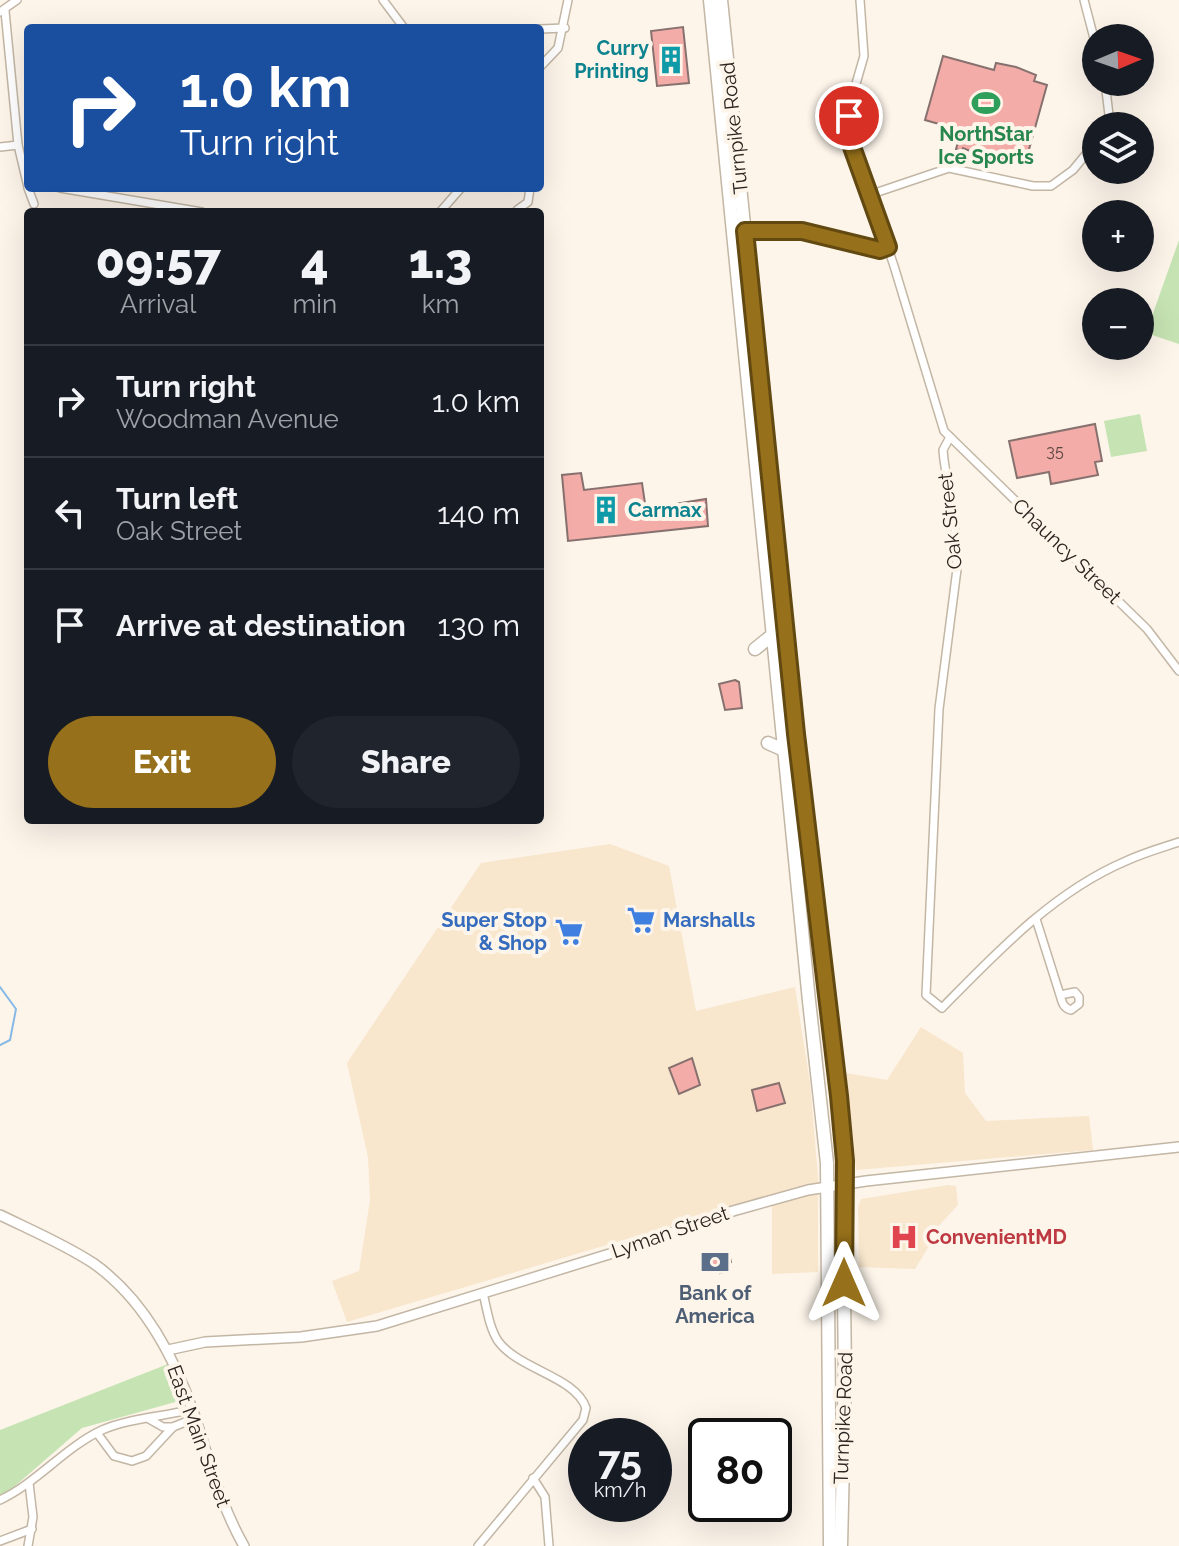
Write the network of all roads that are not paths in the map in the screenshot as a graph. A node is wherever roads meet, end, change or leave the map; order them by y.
1 (17, 0) edge
2 (383, 0) edge
3 (568, 0) edge
4 (710, 0) edge
5 (721, 0) edge
6 (860, 0) edge
7 (1084, 0) edge
8 (2, 12) edge
9 (401, 24) edge
10 (1090, 24) edge
11 (565, 28) junction
12 (544, 29) edge
13 (544, 63) edge
14 (18, 145) junction
15 (0, 147) edge
16 (1082, 159) edge
17 (24, 169) edge
18 (30, 192) edge
19 (84, 192) edge
20 (458, 192) edge
21 (529, 192) edge
22 (869, 195) junction
23 (34, 204) dead end
24 (178, 208) edge
25 (444, 208) edge
26 (520, 208) edge
27 (745, 231) junction
28 (888, 247) junction
29 (950, 437) junction
30 (775, 633) junction
31 (755, 649) dead end
32 (1179, 671) edge
33 (768, 743) dead end
34 (786, 751) junction
35 (1179, 842) edge
36 (1036, 919) junction
37 (1060, 995) dead end
38 (1179, 1147) edge
39 (844, 1184) junction
40 (827, 1187) junction
41 (0, 1215) edge
42 (483, 1293) junction
43 (168, 1350) junction
44 (193, 1413) junction
45 (148, 1419) junction
46 (173, 1427) junction
47 (97, 1433) junction
48 (533, 1478) junction
49 (29, 1483) junction
50 (0, 1500) edge
51 (32, 1529) junction
52 (0, 1541) edge
53 (28, 1546) edge
54 (244, 1546) edge
55 (478, 1546) edge
56 (549, 1546) edge
57 (830, 1546) edge
58 (841, 1546) edge

1 - 8 street
2 - 9 street
3 - 11 street
4 - 30 highway, Turnpike Road
5 - 27 highway, Turnpike Road
6 - 22 street
7 - 10 street
8 - 14 street
11 - 12 street
11 - 13 street
14 - 15 street
14 - 17 street
16 - 22 street
18 - 23 street
19 - 24 street
20 - 25 street
21 - 26 street
22 - 28 street
27 - 28 street
27 - 39 highway, Turnpike Road
28 - 29 street
29 - 32 street, Chauncy Street
29 - 36 street, Oak Street
30 - 31 highway
30 - 34 highway, Turnpike Road
33 - 34 highway
34 - 40 highway, Turnpike Road
35 - 36 street
36 - 37 street
38 - 39 street, Lyman Street
39 - 40 street, Lyman Street
39 - 58 highway, Turnpike Road
40 - 42 street, Lyman Street
40 - 57 highway, Turnpike Road
41 - 43 street, East Main Street
42 - 43 street, Lyman Street
42 - 48 street
43 - 44 street, East Main Street
44 - 45 street
44 - 46 street
44 - 54 street, East Main Street
45 - 46 street
45 - 47 street
46 - 47 street
47 - 49 street
48 - 55 street
48 - 56 street
49 - 50 street
49 - 51 street
51 - 52 street
51 - 53 street

